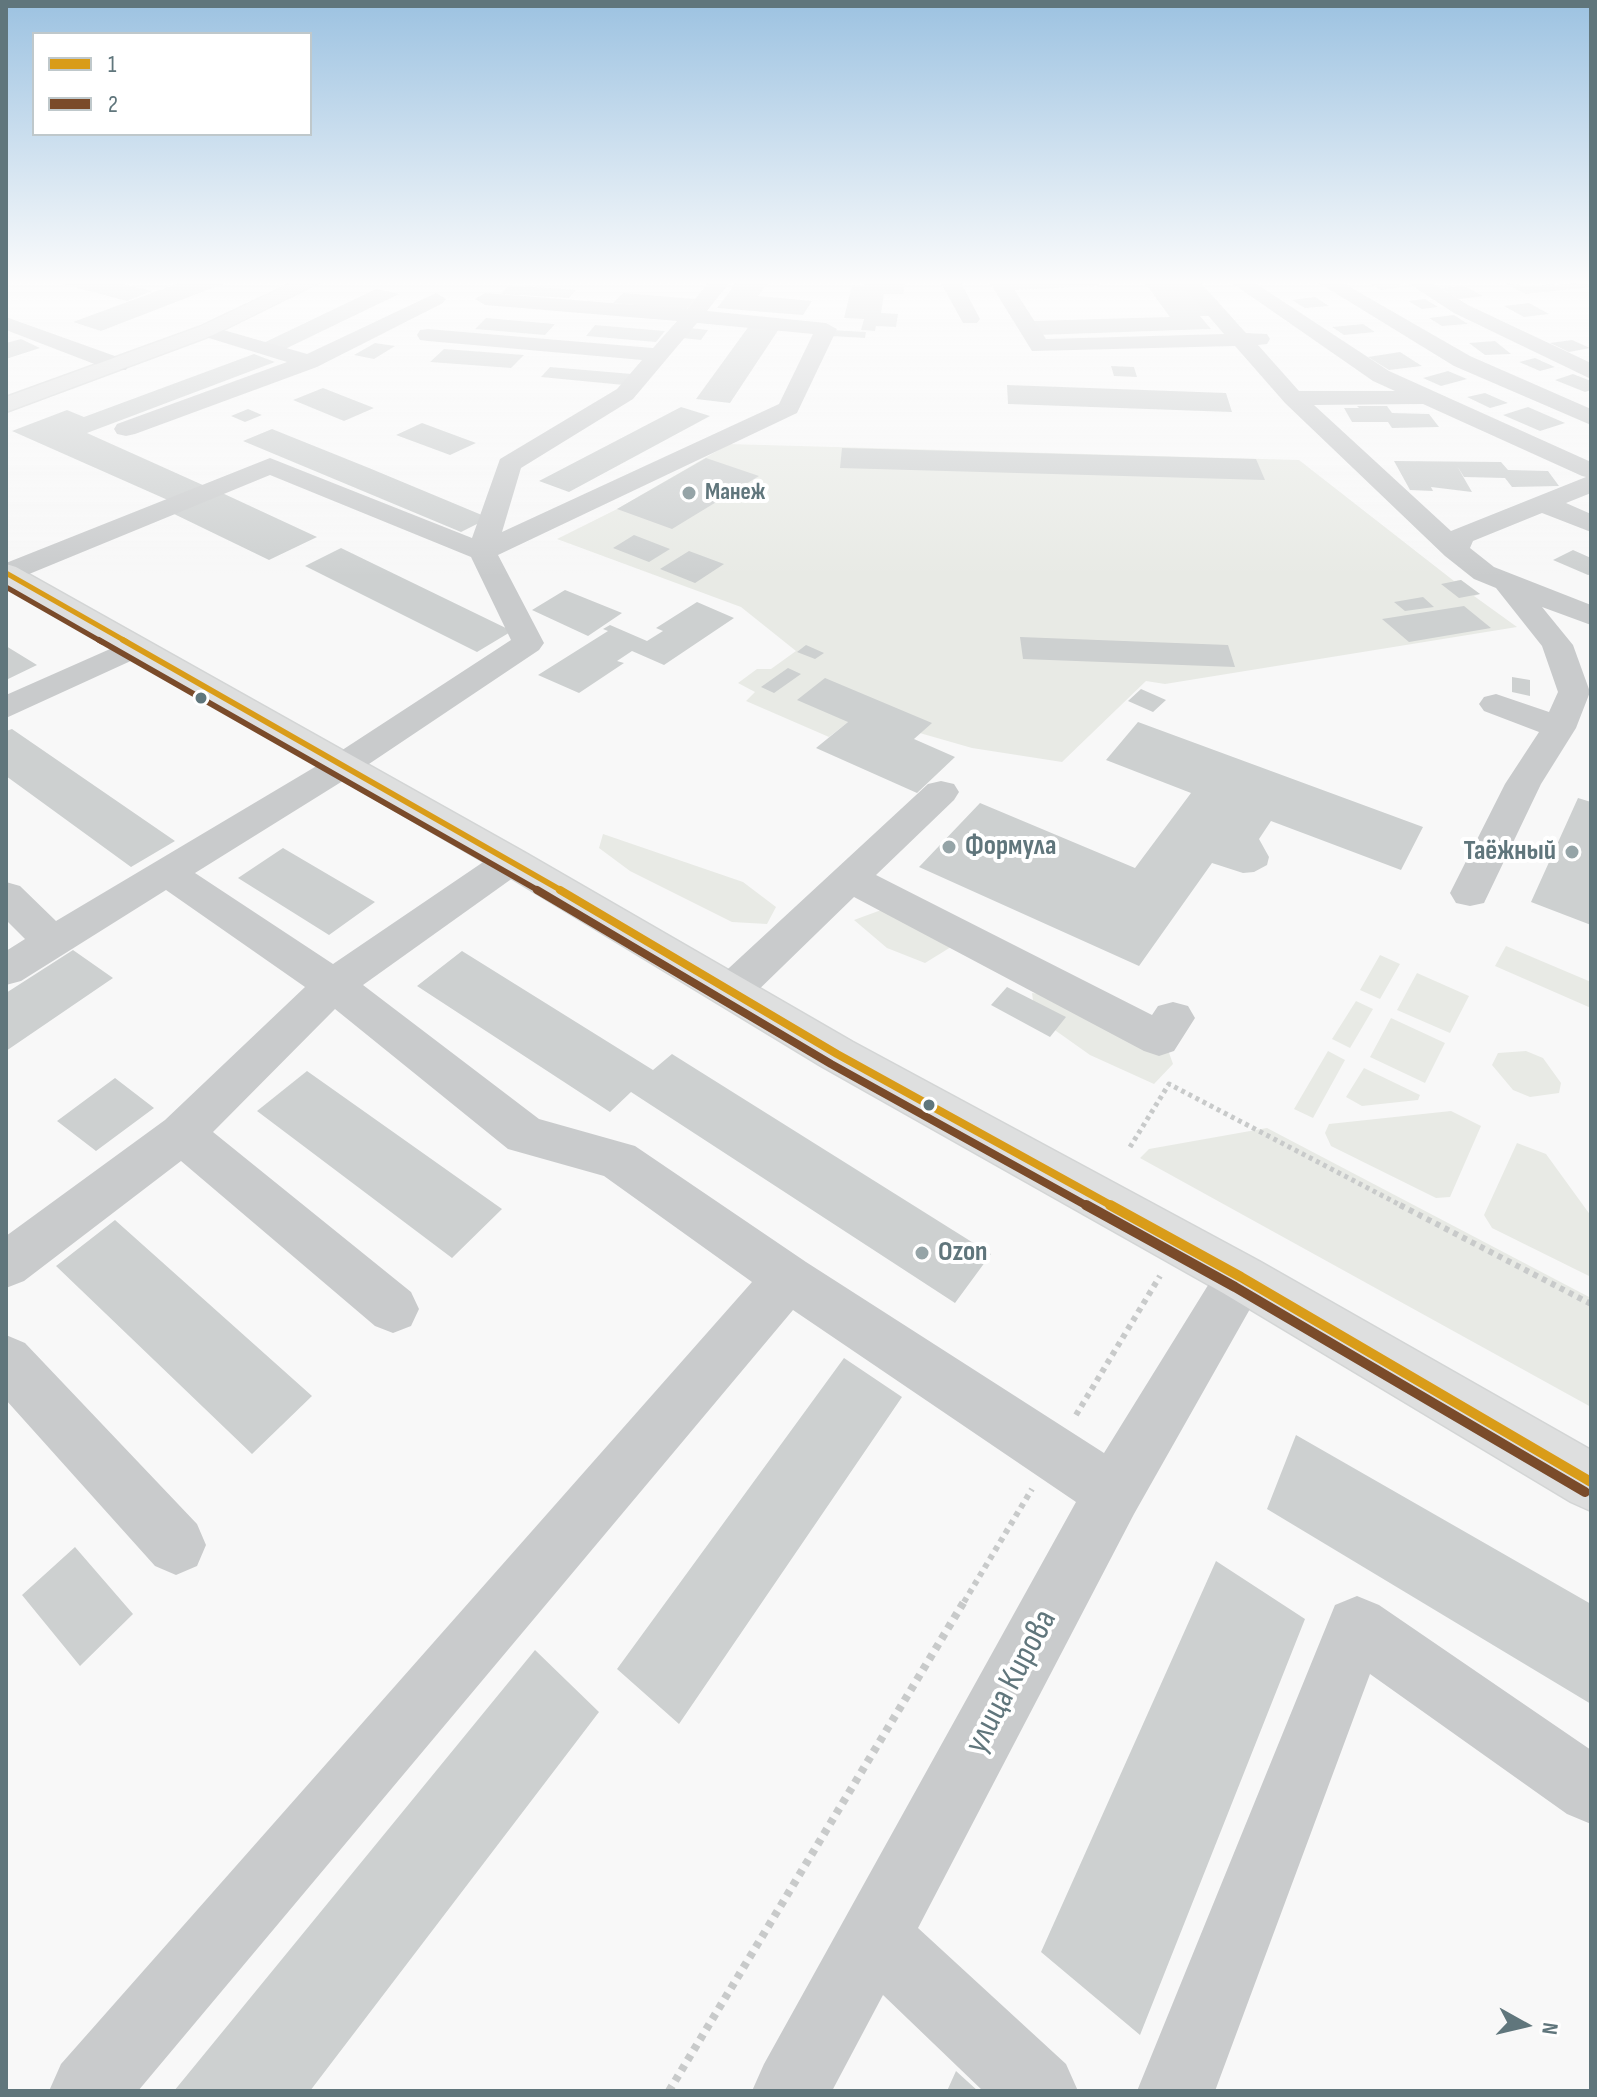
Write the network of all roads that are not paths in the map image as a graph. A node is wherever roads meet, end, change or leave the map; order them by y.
1 (74, 381) edge
2 (257, 381) edge
3 (636, 381) edge
4 (802, 381) edge
5 (1278, 381) edge
6 (1392, 381) edge
7 (1507, 381) edge
8 (1293, 398) junction
9 (1430, 398) junction
10 (6, 405) edge
11 (1591, 418) edge
12 (126, 429) dead end
13 (1591, 471) edge
14 (1591, 484) edge
15 (1544, 504) junction
16 (1591, 524) edge
17 (1455, 550) junction
18 (482, 552) junction
19 (7, 573) edge
20 (1508, 584) junction
21 (1591, 616) edge
22 (135, 647) junction
23 (1496, 704) dead end
24 (6, 708) edge
25 (1559, 728) junction
26 (342, 766) junction
27 (941, 792) dead end
28 (511, 861) junction
29 (168, 873) junction
30 (850, 878) junction
31 (1470, 893) dead end
32 (6, 896) edge
33 (51, 941) junction
34 (6, 970) edge
35 (333, 985) junction
36 (731, 991) junction
37 (1173, 1018) dead end
38 (182, 1134) junction
39 (6, 1265) edge
40 (1241, 1277) junction
41 (788, 1278) junction
42 (393, 1309) dead end
43 (6, 1361) edge
44 (1591, 1482) edge
45 (1113, 1493) junction
46 (176, 1545) dead end
47 (1591, 1790) edge
48 (875, 1938) junction
49 (88, 2091) edge
50 (791, 2091) edge
51 (1039, 2091) edge
52 (1176, 2091) edge

1 - 10 main road
2 - 12 street
3 - 18 street
4 - 18 street
5 - 8 street
6 - 9 street
7 - 11 street
8 - 9 street
8 - 17 street
9 - 13 street
14 - 15 street
15 - 16 street
15 - 17 street
17 - 20 street
18 - 19 street
18 - 26 street
19 - 22 main road
20 - 21 street
20 - 25 street
22 - 24 street
22 - 26 main road
23 - 25 street
25 - 31 street
26 - 28 main road
26 - 29 street
27 - 30 street
28 - 35 street
28 - 36 main road
29 - 33 street
29 - 35 street
30 - 36 street
30 - 37 street
32 - 33 street
33 - 34 street
35 - 38 street
35 - 41 street
36 - 40 main road
38 - 39 street
38 - 42 street
40 - 44 main road
40 - 45 street, улица Кирова
41 - 45 street
41 - 49 street
43 - 46 street
45 - 48 street, улица Кирова
47 - 52 street
48 - 50 street, улица Кирова
48 - 51 street

